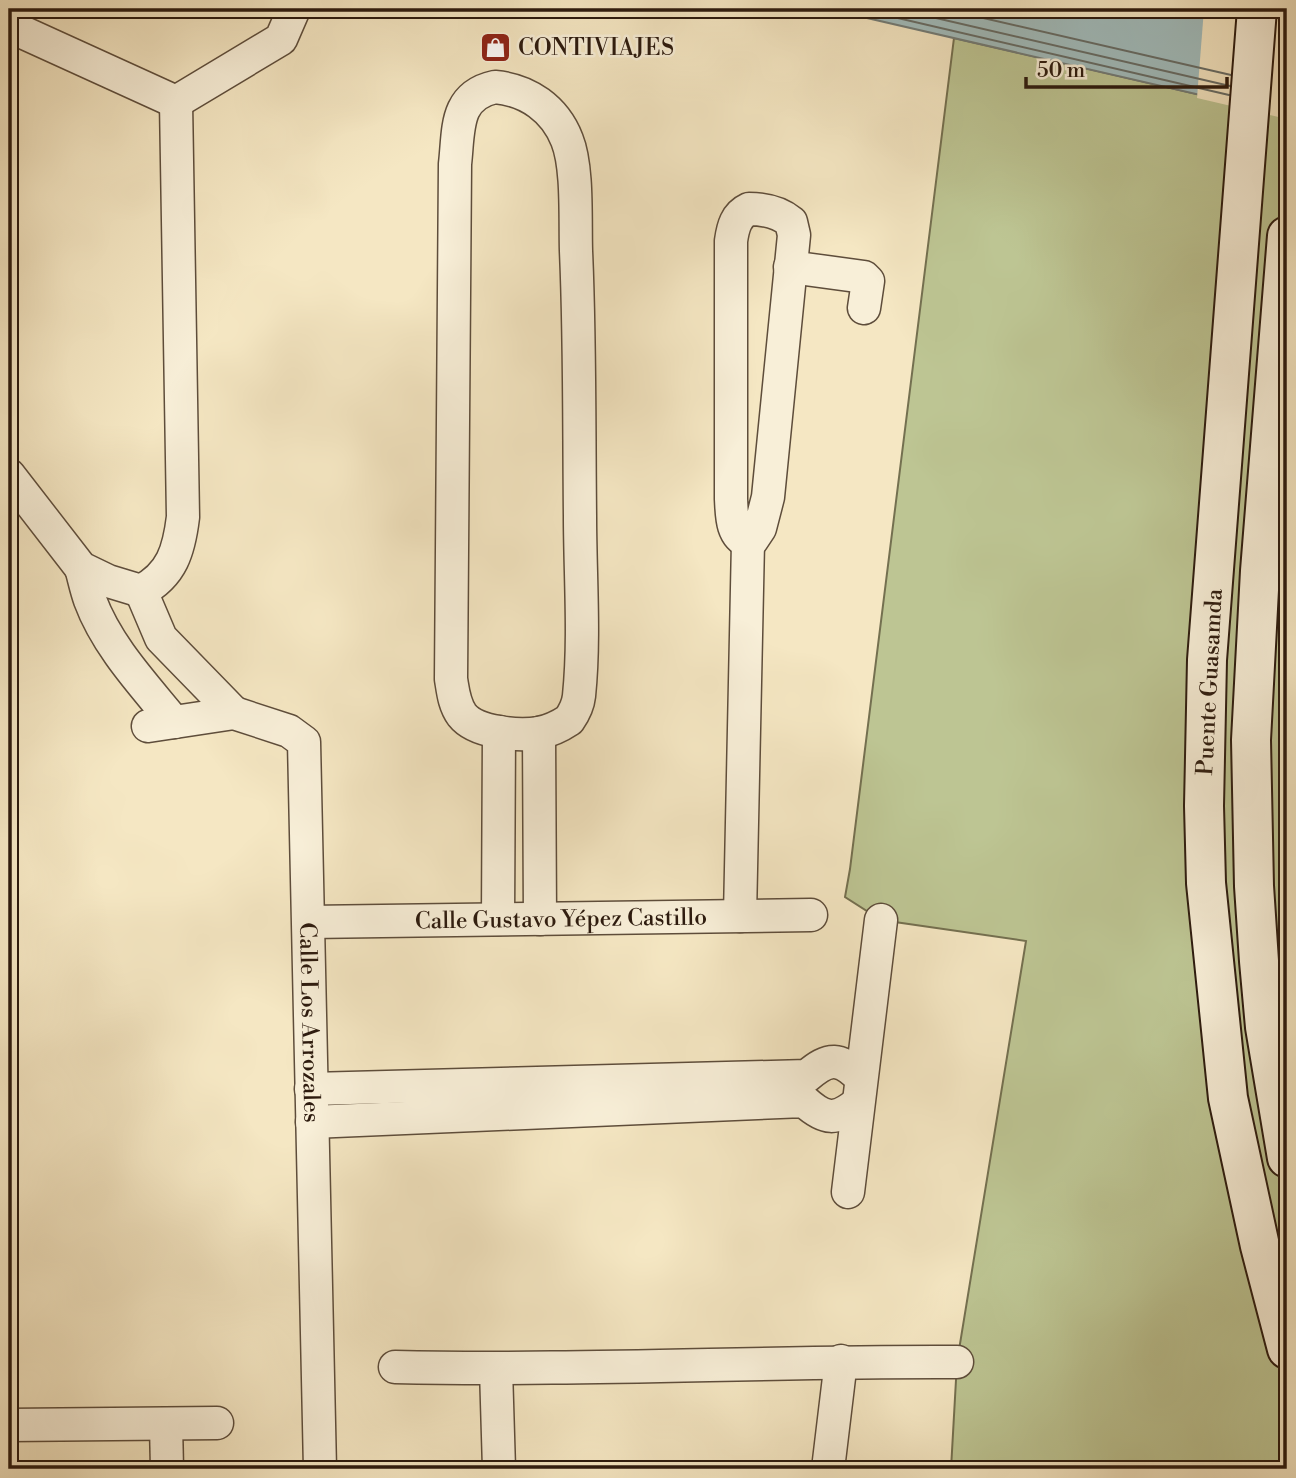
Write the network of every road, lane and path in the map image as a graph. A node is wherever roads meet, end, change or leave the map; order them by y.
1 (294, 9) edge
2 (1257, 9) edge
3 (9, 26) edge
4 (176, 102) junction
5 (1287, 236) edge
6 (790, 267) junction
7 (864, 308) dead end
8 (731, 353) junction
9 (781, 362) junction
10 (9, 475) edge
11 (748, 542) junction
12 (81, 568) junction
13 (141, 591) junction
14 (234, 713) junction
15 (499, 732) junction
16 (538, 733) junction
17 (811, 915) dead end
18 (740, 916) junction
19 (498, 919) junction
20 (540, 919) junction
21 (881, 920) dead end
22 (309, 922) junction
23 (311, 1089) junction
24 (860, 1090) junction
25 (312, 1122) junction
26 (1287, 1157) edge
27 (849, 1192) dead end
28 (1287, 1349) edge
29 (841, 1362) junction
30 (957, 1362) dead end
31 (395, 1367) dead end
32 (496, 1369) junction
33 (217, 1423) dead end
34 (9, 1424) edge
35 (166, 1424) junction
36 (167, 1469) edge
37 (320, 1469) edge
38 (499, 1469) edge
39 (828, 1469) edge

1 - 4 street
2 - 28 main road, Puente Guasamda
3 - 4 street
4 - 13 street
5 - 26 main road, Puente Guasamda
6 - 7 street
6 - 8 street
6 - 9 street
8 - 9 street
8 - 11 street
9 - 11 street
10 - 12 street
11 - 18 street
12 - 13 street
12 - 14 street, Calle Los Arrozales
13 - 14 street
14 - 22 street, Calle Los Arrozales
15 - 16 street
15 - 16 street
15 - 19 street
16 - 20 street
17 - 18 street, Calle Gustavo Yépez Castillo
18 - 20 street, Calle Gustavo Yépez Castillo
19 - 20 street, Calle Gustavo Yépez Castillo
19 - 22 street, Calle Gustavo Yépez Castillo
21 - 24 street
22 - 23 street, Calle Los Arrozales
23 - 24 street
23 - 25 street, Calle Los Arrozales
24 - 25 street
24 - 27 street
25 - 37 street, Calle Los Arrozales
29 - 30 street
29 - 32 street
29 - 39 street
31 - 32 street
32 - 38 street
33 - 35 street
34 - 35 street
35 - 36 street

